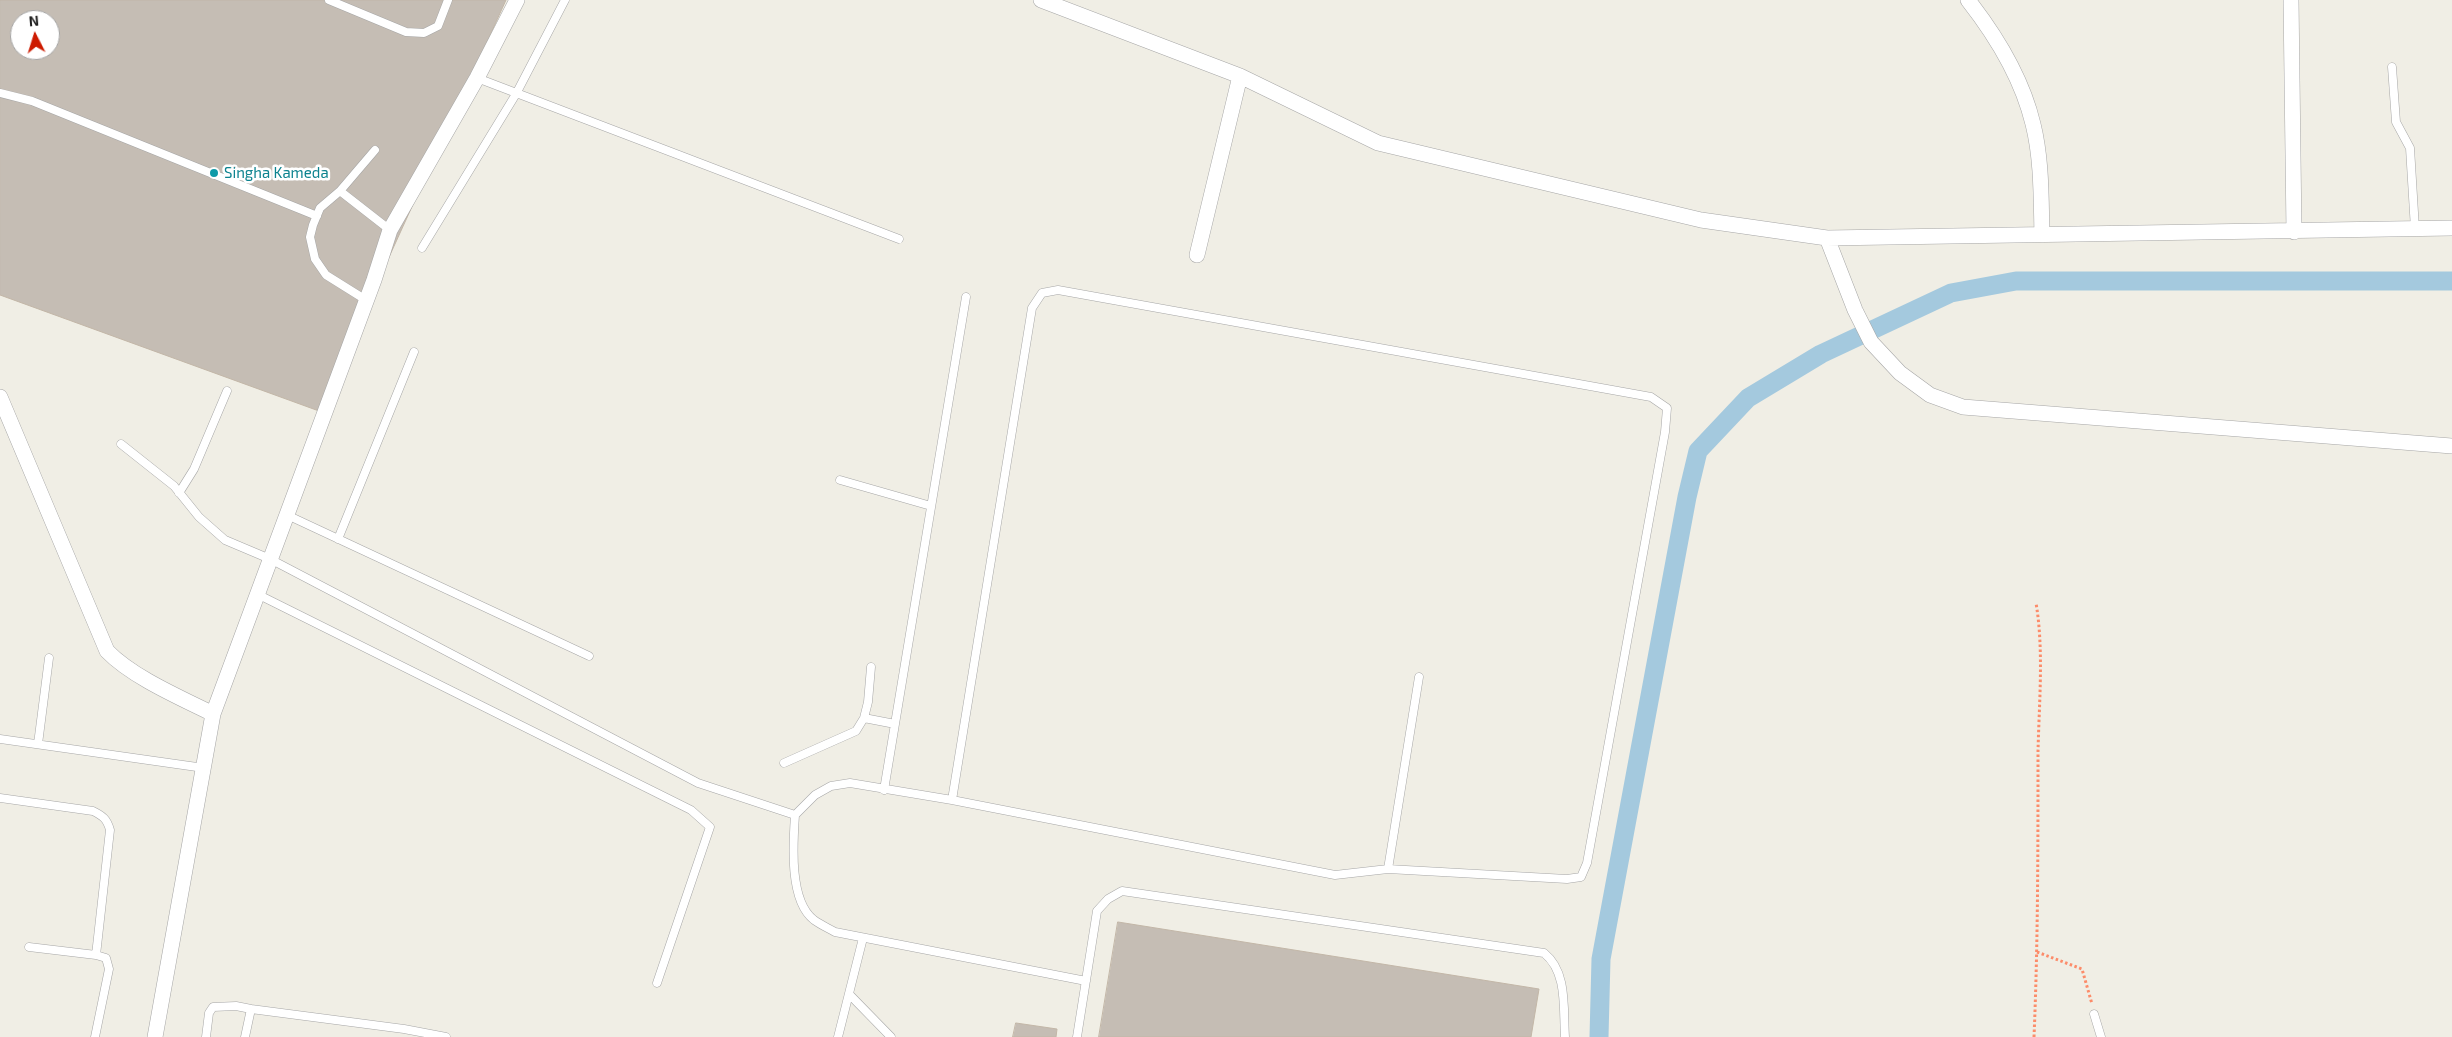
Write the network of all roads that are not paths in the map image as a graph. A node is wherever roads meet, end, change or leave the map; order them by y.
1 (329, 0) edge
2 (448, 0) edge
3 (517, 0) edge
4 (565, 0) edge
5 (1042, 0) edge
6 (1968, 0) edge
7 (2290, 0) edge
8 (2392, 66) dead end
9 (1240, 76) junction
10 (477, 78) junction
11 (0, 93) edge
12 (516, 94) junction
13 (375, 150) dead end
14 (340, 191) junction
15 (317, 216) junction
16 (2452, 228) edge
17 (2415, 229) junction
18 (390, 230) junction
19 (2294, 232) junction
20 (2042, 235) junction
21 (1827, 238) junction
22 (899, 239) dead end
23 (422, 248) dead end
24 (1197, 256) dead end
25 (966, 297) dead end
26 (366, 300) junction
27 (414, 352) dead end
28 (227, 391) dead end
29 (0, 397) edge
30 (121, 444) dead end
31 (2452, 446) edge
32 (840, 480) dead end
33 (179, 493) junction
34 (931, 506) junction
35 (287, 515) junction
36 (338, 539) junction
37 (270, 559) junction
38 (257, 594) junction
39 (589, 656) dead end
40 (49, 658) dead end
41 (871, 666) dead end
42 (1419, 677) dead end
43 (213, 714) junction
44 (864, 718) junction
45 (895, 724) junction
46 (0, 739) edge
47 (38, 744) junction
48 (784, 763) dead end
49 (204, 768) junction
50 (884, 790) junction
51 (0, 798) edge
52 (952, 800) junction
53 (795, 815) junction
54 (1388, 869) junction
55 (863, 938) junction
56 (29, 947) dead end
57 (96, 955) junction
58 (1086, 981) junction
59 (657, 983) dead end
60 (849, 994) junction
61 (251, 1009) junction
62 (2094, 1014) road end
63 (95, 1037) edge
64 (155, 1037) edge
65 (206, 1037) edge
66 (245, 1037) edge
67 (446, 1037) edge
68 (838, 1037) edge
69 (891, 1037) edge
70 (1077, 1037) edge
71 (1565, 1037) edge
72 (2101, 1037) edge

1 - 2 lane
3 - 10 street
4 - 12 lane
5 - 9 street
6 - 20 street
7 - 19 street
8 - 17 lane
9 - 21 street
9 - 24 street
10 - 12 lane
10 - 18 street
11 - 15 lane
12 - 22 lane
12 - 23 lane
13 - 14 lane
14 - 15 lane
14 - 18 lane
15 - 26 lane
16 - 17 street
17 - 19 street
18 - 26 street
19 - 20 street
20 - 21 street
21 - 31 street
25 - 34 lane
26 - 35 street
27 - 36 lane
28 - 33 lane
29 - 43 street
30 - 33 lane
32 - 34 lane
33 - 37 lane
34 - 45 lane
35 - 36 lane
35 - 37 street
36 - 39 lane
37 - 38 street
37 - 53 lane
38 - 43 street
38 - 59 lane
40 - 47 lane
41 - 44 lane
42 - 54 lane
43 - 49 street
44 - 45 lane
44 - 48 lane
45 - 50 lane
46 - 47 lane
47 - 49 lane
49 - 64 street
50 - 52 lane
50 - 53 lane
51 - 57 lane
52 - 54 lane
52 - 54 lane
53 - 55 lane
55 - 58 lane
55 - 60 lane
56 - 57 lane
57 - 63 lane
58 - 70 lane
58 - 71 lane
60 - 68 lane
60 - 69 lane
61 - 65 lane
61 - 66 lane
61 - 67 lane
62 - 72 lane

